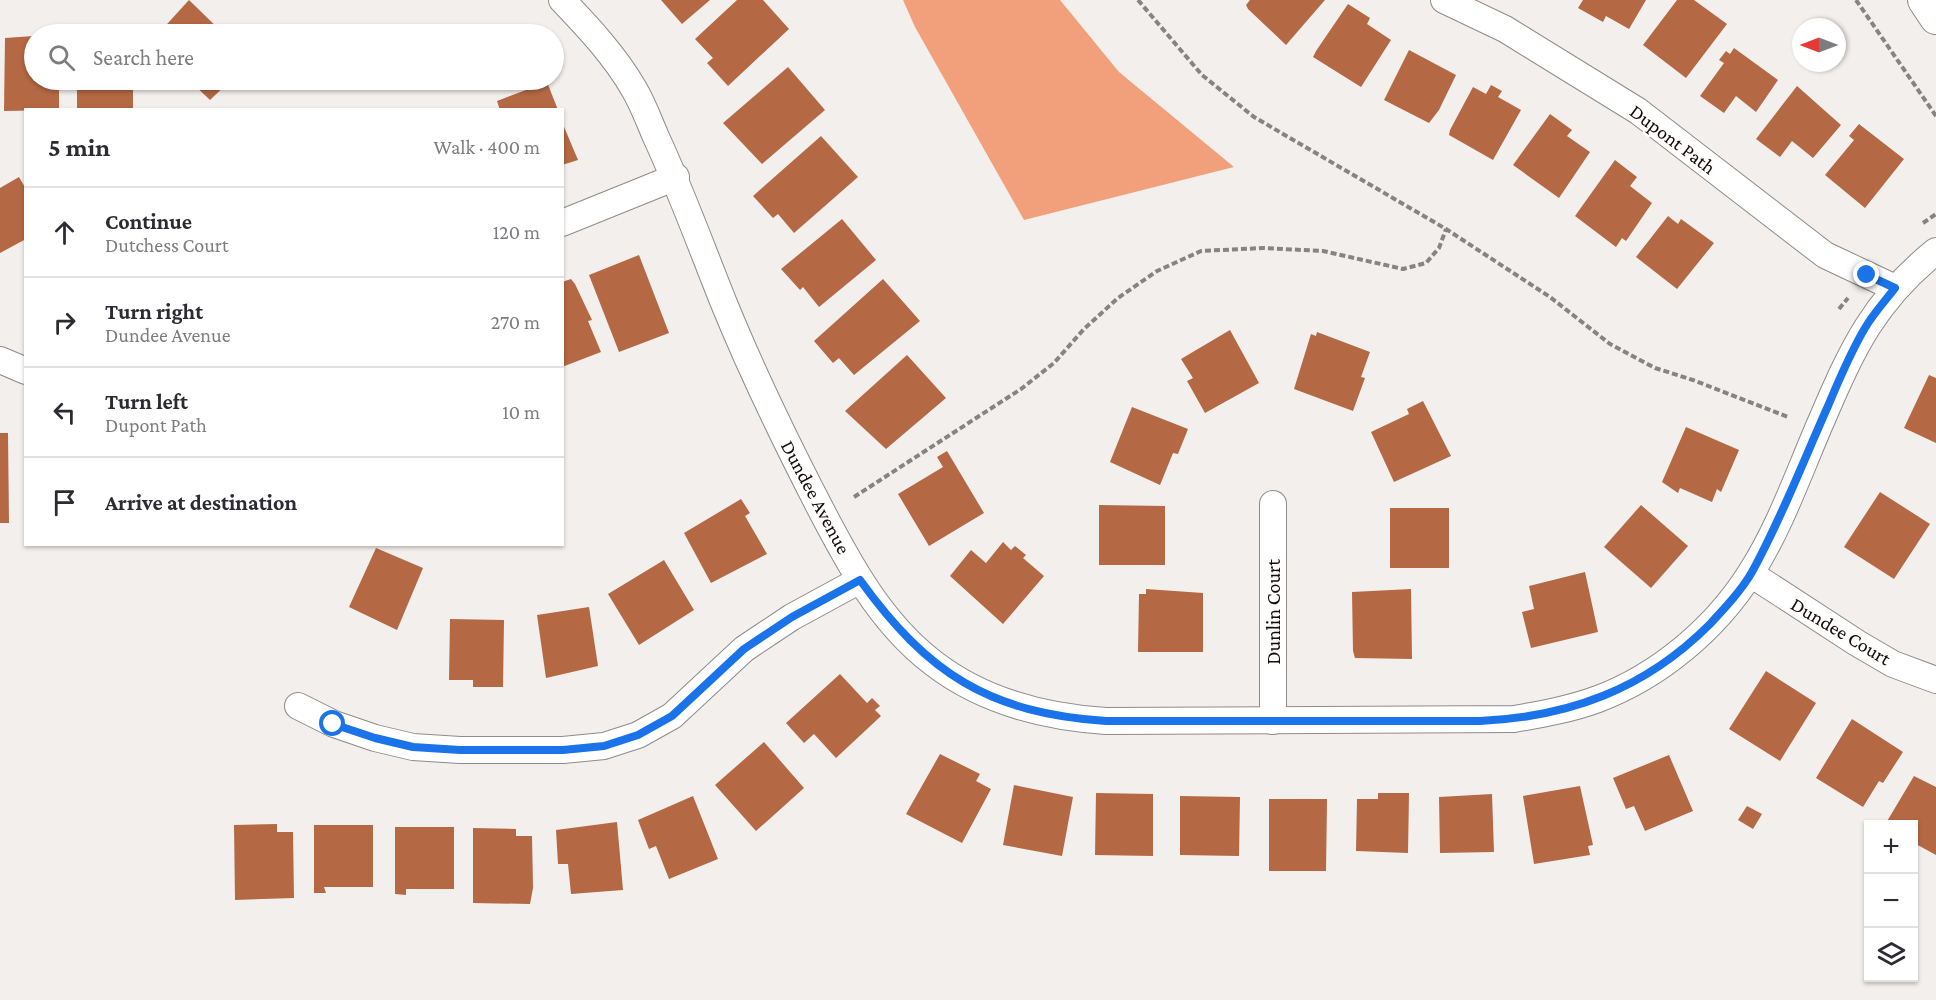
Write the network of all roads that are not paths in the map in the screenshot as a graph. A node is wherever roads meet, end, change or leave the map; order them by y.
1 (562, 0) edge
2 (1444, 0) edge
3 (1924, 0) edge
4 (1936, 18) edge
5 (676, 177) junction
6 (564, 222) edge
7 (1936, 251) edge
8 (1895, 288) junction
9 (0, 360) edge
10 (24, 370) edge
11 (1273, 504) dead end
12 (1750, 574) junction
13 (860, 580) junction
14 (1936, 680) edge
15 (298, 706) dead end
16 (1273, 721) junction

1 - 5 street, Dundee Avenue
2 - 8 street, Dupont Path
3 - 4 street
5 - 6 street
5 - 13 street, Dundee Avenue
7 - 8 street, Dundee Avenue
8 - 12 street, Dundee Avenue
9 - 10 street
11 - 16 street, Dunlin Court
12 - 14 street, Dundee Court
12 - 16 street, Dundee Avenue
13 - 15 street
13 - 16 street, Dundee Avenue

